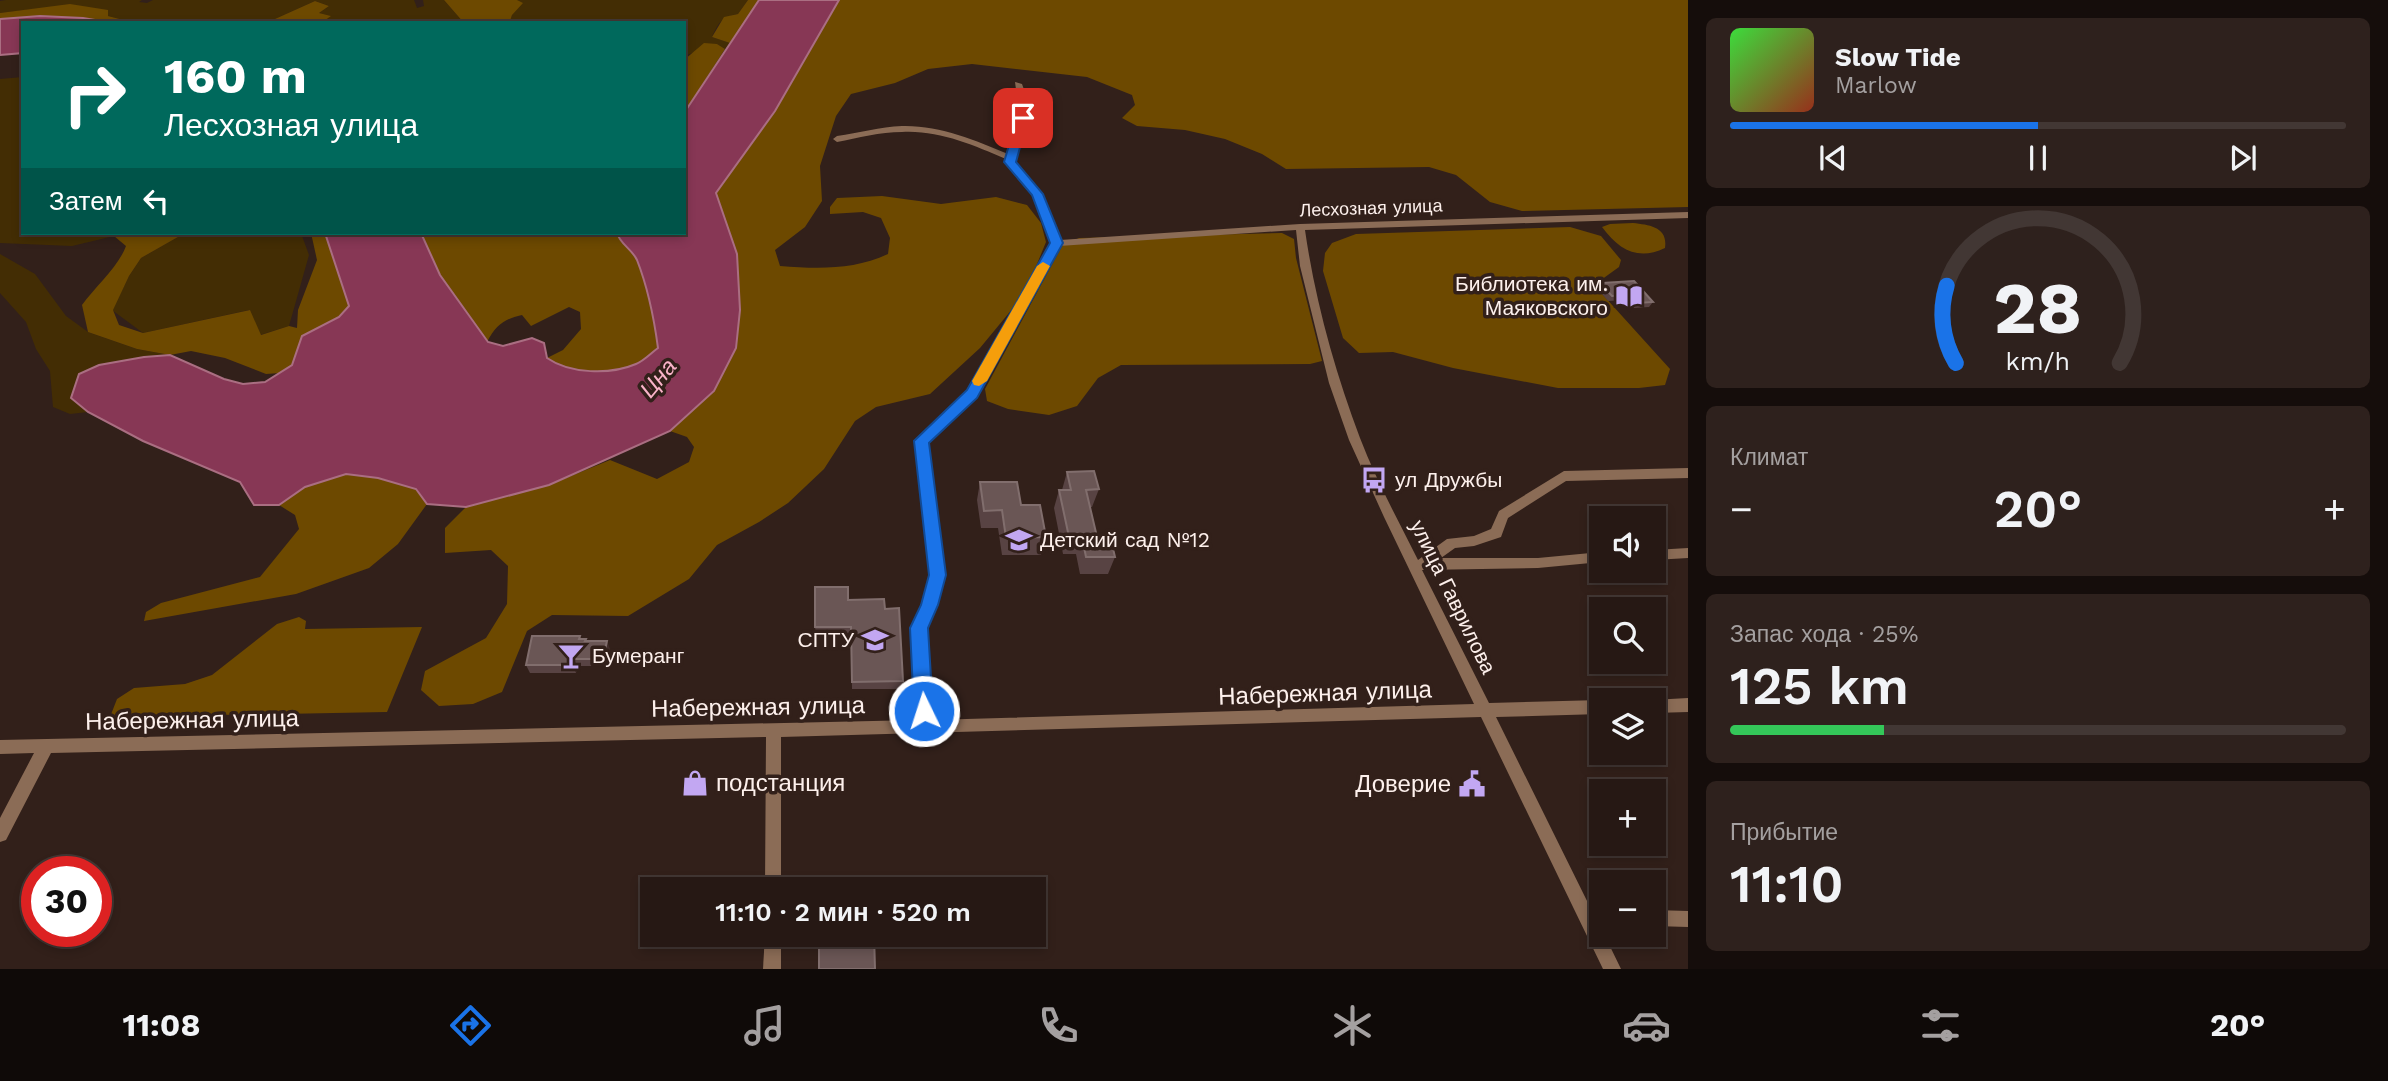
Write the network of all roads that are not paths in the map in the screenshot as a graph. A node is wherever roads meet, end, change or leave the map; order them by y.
1 (1018, 83) dead end
2 (837, 139) dead end
3 (1011, 158) junction
4 (1688, 215) edge
5 (1300, 227) junction
6 (1056, 243) junction
7 (1688, 473) edge
8 (1688, 553) edge
9 (1666, 554) edge
10 (1589, 558) edge
11 (1419, 564) junction
12 (1688, 705) edge
13 (1666, 706) edge
14 (1589, 707) edge
15 (1485, 709) junction
16 (925, 727) junction
17 (774, 729) junction
18 (47, 745) junction
19 (0, 747) edge
20 (0, 834) edge
21 (773, 877) edge
22 (1589, 907) edge
23 (1666, 918) edge
24 (1688, 919) edge
25 (773, 947) edge
26 (1604, 947) edge
27 (772, 969) edge
28 (1612, 969) edge

1 - 3 street
2 - 3 street
3 - 6 street
4 - 5 street, Лесхозная улица
5 - 6 street, Лесхозная улица
5 - 11 street, улица Гаврилова
6 - 16 street
7 - 11 street
8 - 9 street
10 - 11 street
11 - 15 street, улица Гаврилова
12 - 13 street
14 - 15 street, Набережная улица
15 - 16 street, Набережная улица
15 - 22 street, улица Гаврилова
16 - 17 street, Набережная улица
17 - 18 street, Набережная улица
17 - 21 street
18 - 19 street, Набережная улица
18 - 20 street
23 - 24 street
25 - 27 street
26 - 28 street, улица Гаврилова

